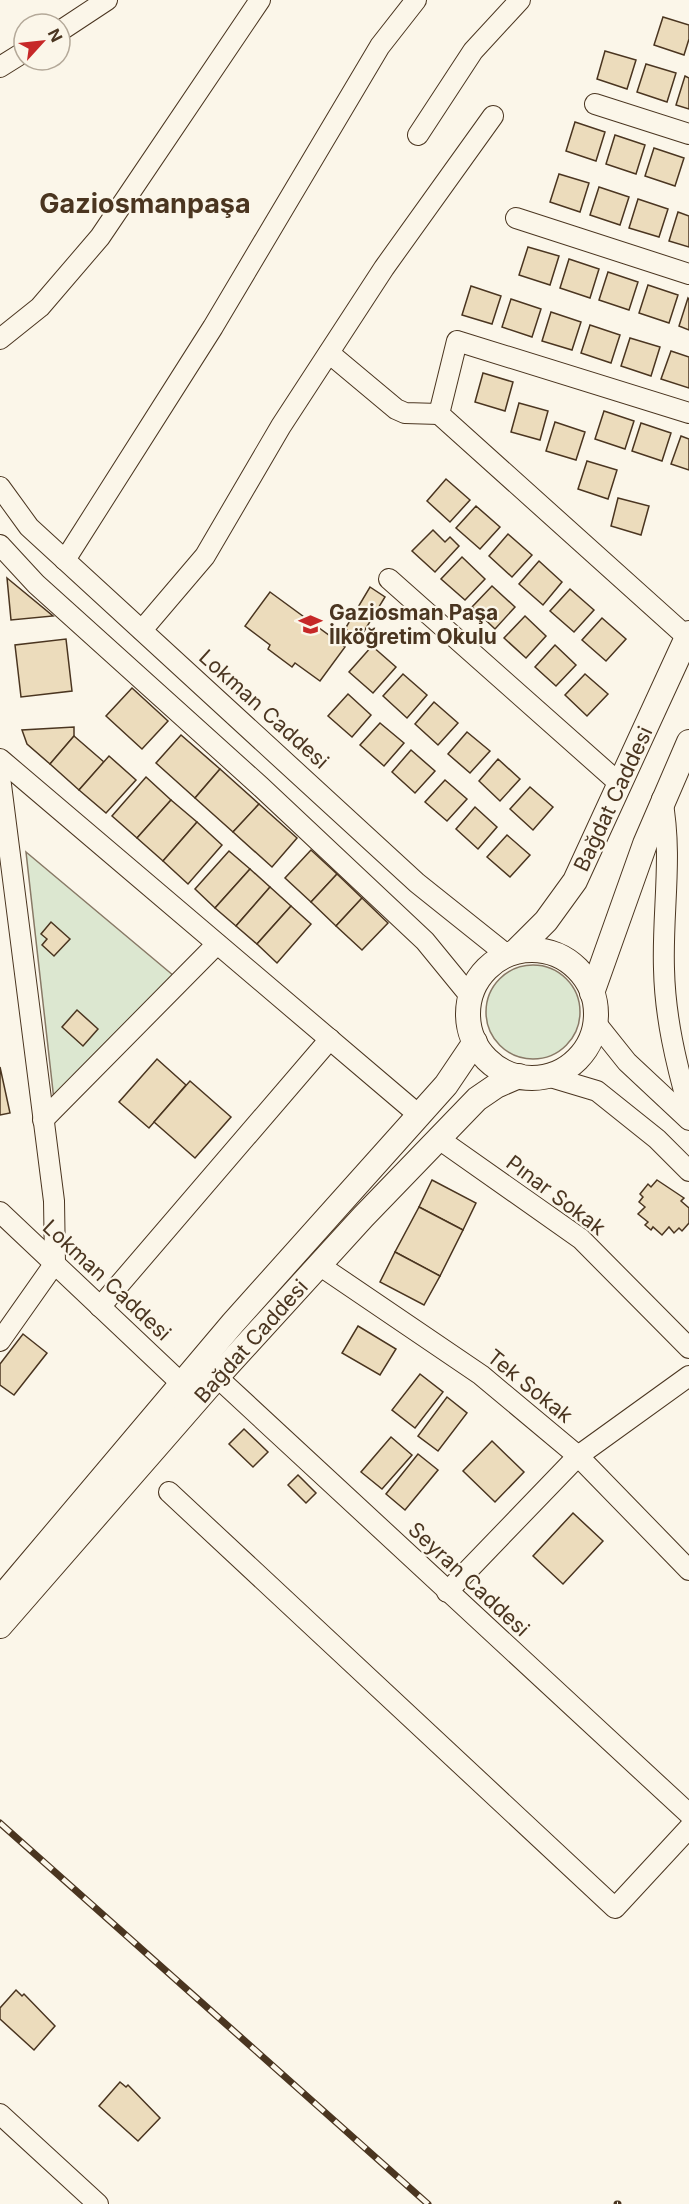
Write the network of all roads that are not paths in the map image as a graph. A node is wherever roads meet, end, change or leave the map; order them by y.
1 (107, 0) edge
2 (260, 0) edge
3 (416, 0) edge
4 (520, 0) edge
5 (72, 23) edge
6 (595, 104) dead end
7 (493, 116) dead end
8 (689, 134) edge
9 (418, 135) dead end
10 (516, 218) dead end
11 (689, 274) edge
12 (0, 339) edge
13 (329, 353) junction
14 (689, 413) edge
15 (439, 414) junction
16 (0, 487) edge
17 (0, 545) edge
18 (65, 561) junction
19 (389, 579) dead end
20 (142, 630) junction
21 (688, 635) edge
22 (689, 742) edge
23 (0, 759) edge
24 (0, 777) edge
25 (620, 784) junction
26 (662, 799) junction
27 (217, 944) junction
28 (512, 953) junction
29 (592, 993) junction
30 (470, 996) junction
31 (595, 1022) junction
32 (330, 1039) junction
33 (475, 1042) junction
34 (519, 1076) junction
35 (548, 1076) junction
36 (689, 1109) edge
37 (420, 1116) junction
38 (43, 1120) junction
39 (689, 1120) edge
40 (439, 1139) junction
41 (689, 1171) edge
42 (0, 1212) edge
43 (55, 1263) junction
44 (319, 1265) junction
45 (100, 1307) junction
46 (0, 1341) edge
47 (689, 1348) edge
48 (689, 1376) edge
49 (217, 1377) junction
50 (182, 1384) junction
51 (578, 1456) junction
52 (169, 1492) dead end
53 (689, 1570) edge
54 (447, 1592) junction
55 (0, 1599) edge
56 (0, 1626) edge
57 (689, 1814) edge
58 (689, 1828) edge
59 (0, 2114) edge
60 (98, 2204) edge

1 - 5 street
2 - 12 street
3 - 18 street
4 - 9 street
6 - 8 street
7 - 13 street
10 - 11 street
13 - 15 street
13 - 20 street
14 - 15 street
15 - 21 street
16 - 18 street, Lokman Caddesi
17 - 30 street
18 - 20 street, Lokman Caddesi
19 - 25 street
20 - 28 street, Lokman Caddesi
21 - 25 main road, Bağdat Caddesi
22 - 26 main road
23 - 27 street
24 - 38 street
25 - 28 main road, Bağdat Caddesi
26 - 29 main road
26 - 36 street
27 - 32 street
27 - 38 street
28 - 29 main road
28 - 30 main road
29 - 31 main road
30 - 33 main road
31 - 35 main road
31 - 39 street
32 - 37 street
32 - 45 street
33 - 34 main road
33 - 37 main road, Bağdat Caddesi
34 - 35 main road
34 - 40 main road, Bağdat Caddesi
35 - 41 street
37 - 50 main road, Bağdat Caddesi
38 - 43 street
40 - 44 main road, Bağdat Caddesi
40 - 47 street, Pınar Sokak
42 - 43 street, Lokman Caddesi
43 - 45 street, Lokman Caddesi
43 - 46 street
44 - 49 main road, Bağdat Caddesi
44 - 51 street, Tek Sokak
45 - 50 street, Lokman Caddesi
48 - 51 street
49 - 54 street, Seyran Caddesi
49 - 56 main road, Bağdat Caddesi
50 - 55 main road, Bağdat Caddesi
51 - 53 street, Tek Sokak
51 - 54 street
52 - 58 street
54 - 57 street, Seyran Caddesi
59 - 60 street

